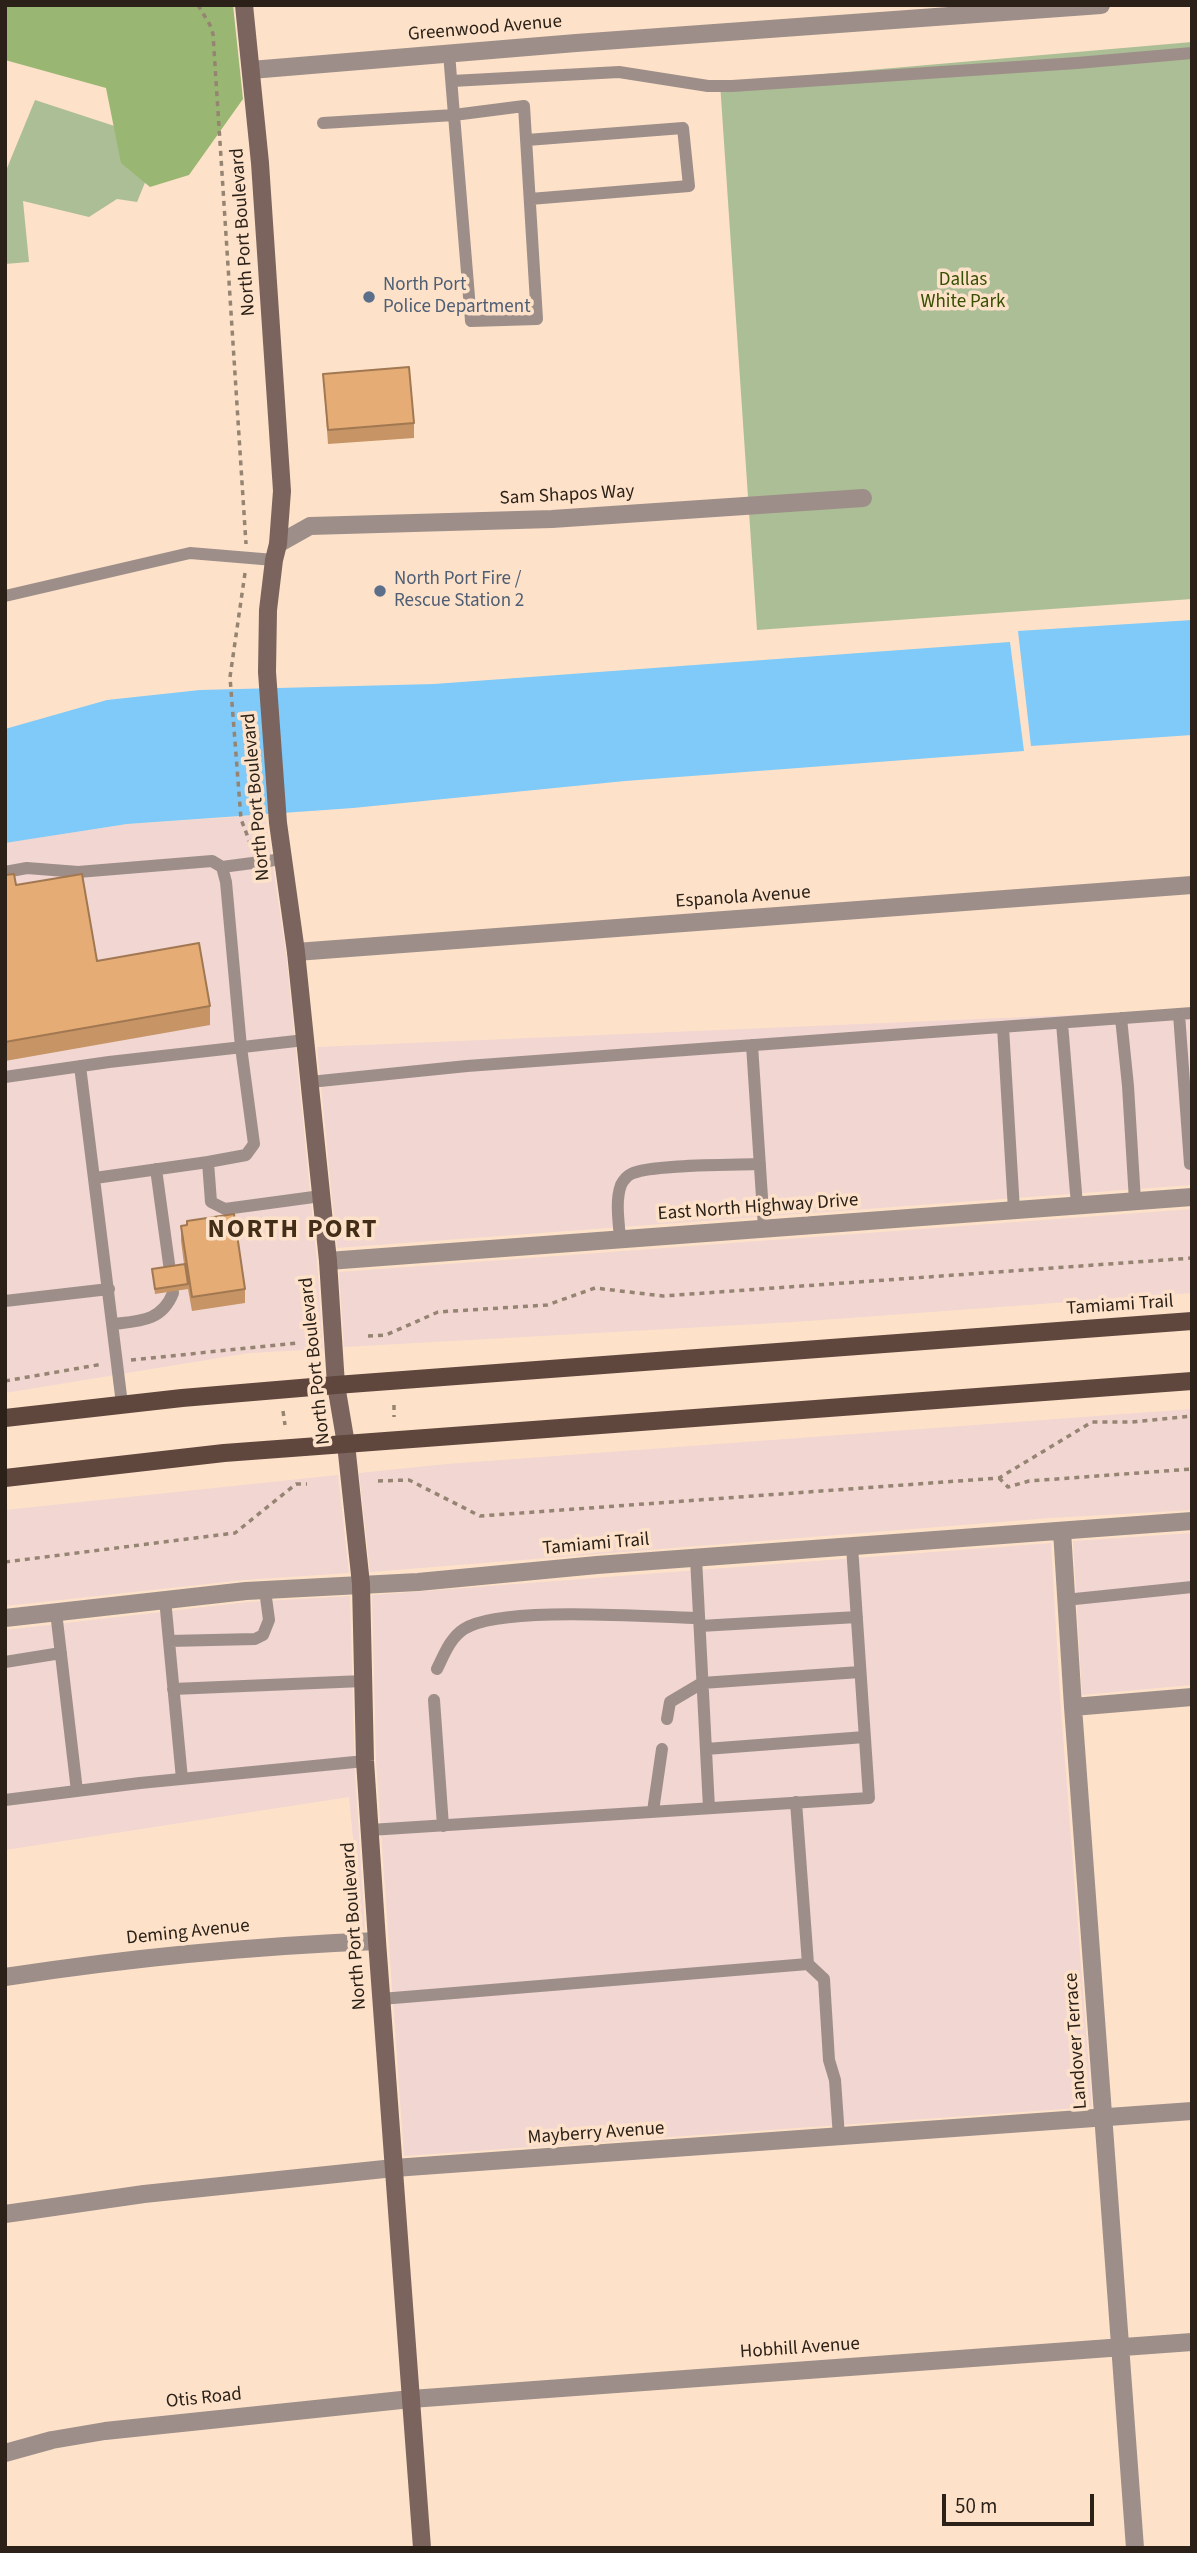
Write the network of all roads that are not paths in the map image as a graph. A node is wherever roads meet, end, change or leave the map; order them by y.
1 (244, 5) edge
2 (1101, 5) edge
3 (449, 53) junction
4 (1192, 53) edge
5 (251, 70) junction
6 (452, 80) junction
7 (454, 115) junction
8 (323, 123) dead end
9 (527, 140) junction
10 (530, 199) junction
11 (863, 498) dead end
12 (276, 552) junction
13 (5, 596) edge
14 (283, 859) junction
15 (222, 867) junction
16 (5, 872) edge
17 (1192, 886) edge
18 (296, 952) junction
19 (1185, 1014) edge
20 (1121, 1018) junction
21 (1062, 1023) junction
22 (1003, 1027) junction
23 (305, 1040) junction
24 (752, 1045) junction
25 (241, 1047) junction
26 (80, 1066) junction
27 (5, 1077) edge
28 (310, 1082) junction
29 (208, 1162) junction
30 (760, 1164) junction
31 (1190, 1164) dead end
32 (156, 1169) junction
33 (95, 1178) junction
34 (321, 1196) junction
35 (1192, 1197) edge
36 (1135, 1201) junction
37 (1077, 1205) junction
38 (1014, 1210) junction
39 (764, 1228) junction
40 (620, 1240) junction
41 (328, 1261) junction
42 (109, 1289) junction
43 (5, 1301) edge
44 (1192, 1321) edge
45 (114, 1324) junction
46 (1192, 1381) edge
47 (336, 1385) junction
48 (122, 1404) junction
49 (5, 1418) edge
50 (346, 1444) junction
51 (5, 1478) edge
52 (1192, 1521) edge
53 (1062, 1531) junction
54 (852, 1546) junction
55 (696, 1558) junction
56 (361, 1584) junction
57 (1192, 1587) edge
58 (265, 1590) junction
59 (165, 1600) junction
60 (1065, 1600) junction
61 (56, 1612) junction
62 (857, 1616) junction
63 (5, 1618) edge
64 (699, 1622) junction
65 (169, 1641) junction
66 (61, 1653) junction
67 (5, 1662) edge
68 (437, 1669) dead end
69 (860, 1672) junction
70 (363, 1681) junction
71 (702, 1683) junction
72 (173, 1689) junction
73 (1192, 1697) edge
74 (434, 1700) dead end
75 (1073, 1707) junction
76 (667, 1719) dead end
77 (865, 1737) junction
78 (662, 1749) dead end
79 (706, 1749) junction
80 (365, 1761) junction
81 (181, 1779) junction
82 (77, 1791) junction
83 (5, 1800) edge
84 (796, 1802) junction
85 (709, 1808) junction
86 (653, 1811) junction
87 (443, 1825) junction
88 (370, 1830) junction
89 (377, 1941) junction
90 (807, 1964) junction
91 (5, 1977) edge
92 (381, 1999) junction
93 (1192, 2111) edge
94 (1104, 2118) junction
95 (838, 2137) junction
96 (394, 2168) junction
97 (5, 2214) edge
98 (1192, 2342) edge
99 (1120, 2347) junction
100 (411, 2399) junction
101 (5, 2453) edge
102 (422, 2548) edge
103 (1135, 2548) edge

1 - 5 street, North Port Boulevard
2 - 3 street, Greenwood Avenue
3 - 5 street, Greenwood Avenue
3 - 6 lane
4 - 6 lane
5 - 12 street, North Port Boulevard
6 - 7 lane
7 - 8 lane
7 - 9 lane
7 - 10 lane
9 - 10 lane
9 - 10 lane
11 - 12 street, Sam Shapos Way
12 - 13 lane
12 - 14 street, North Port Boulevard
14 - 15 lane
14 - 18 street, North Port Boulevard
15 - 16 lane
15 - 25 lane
17 - 18 street, Espanola Avenue
18 - 23 street, North Port Boulevard
19 - 20 lane
19 - 31 lane
20 - 21 lane
20 - 36 lane
21 - 22 lane
21 - 37 lane
22 - 24 lane
22 - 38 lane
23 - 25 lane
23 - 28 street, North Port Boulevard
24 - 28 lane
24 - 30 lane
25 - 26 lane
25 - 29 lane
26 - 27 lane
26 - 33 lane
28 - 34 street, North Port Boulevard
29 - 32 lane
29 - 34 lane
30 - 39 lane
30 - 40 lane
32 - 33 lane
32 - 45 lane
33 - 42 lane
34 - 41 street, North Port Boulevard
35 - 36 street, East North Highway Drive
36 - 37 street, East North Highway Drive
37 - 38 street, East North Highway Drive
38 - 39 street, East North Highway Drive
39 - 40 street, East North Highway Drive
40 - 41 street, East North Highway Drive
41 - 47 street, North Port Boulevard
42 - 43 lane
42 - 45 lane
44 - 47 main road, Tamiami Trail
45 - 48 lane
46 - 50 main road
47 - 48 main road, Tamiami Trail
47 - 50 street, North Port Boulevard
48 - 49 main road, Tamiami Trail
50 - 51 main road
50 - 56 street, North Port Boulevard
52 - 53 street, Tamiami Trail
53 - 54 street, Tamiami Trail
53 - 60 street, Landover Terrace
54 - 55 street, Tamiami Trail
54 - 62 lane
55 - 56 street, Tamiami Trail
55 - 64 lane
56 - 58 street, Tamiami Trail
56 - 70 street, North Port Boulevard
57 - 60 lane
58 - 59 street, Tamiami Trail
58 - 65 lane
59 - 61 street, Tamiami Trail
59 - 65 lane
60 - 75 street, Landover Terrace
61 - 63 street, Tamiami Trail
61 - 66 lane
62 - 64 lane
62 - 69 lane
64 - 68 lane
64 - 71 lane
65 - 72 lane
66 - 67 lane
66 - 82 lane
69 - 71 lane
69 - 77 lane
70 - 72 lane
70 - 80 street, North Port Boulevard
71 - 76 lane
71 - 79 lane
72 - 81 lane
73 - 75 street
74 - 87 lane
75 - 94 street, Landover Terrace
77 - 79 lane
77 - 84 lane
78 - 86 lane
79 - 85 lane
80 - 81 lane
80 - 88 street, North Port Boulevard
81 - 82 lane
82 - 83 lane
84 - 85 lane
84 - 90 lane
85 - 86 lane
86 - 87 lane
87 - 88 lane
88 - 89 street, North Port Boulevard
89 - 91 street, Deming Avenue
89 - 92 street, North Port Boulevard
90 - 92 lane
90 - 95 lane
92 - 96 street, North Port Boulevard
93 - 94 street, Mayberry Avenue
94 - 95 street, Mayberry Avenue
94 - 99 street, Landover Terrace
95 - 96 street, Mayberry Avenue
96 - 97 street, Mayberry Avenue
96 - 100 street, North Port Boulevard
98 - 99 street, Hobhill Avenue
99 - 100 street, Hobhill Avenue
99 - 103 street, Landover Terrace
100 - 101 street, Otis Road
100 - 102 street, North Port Boulevard

